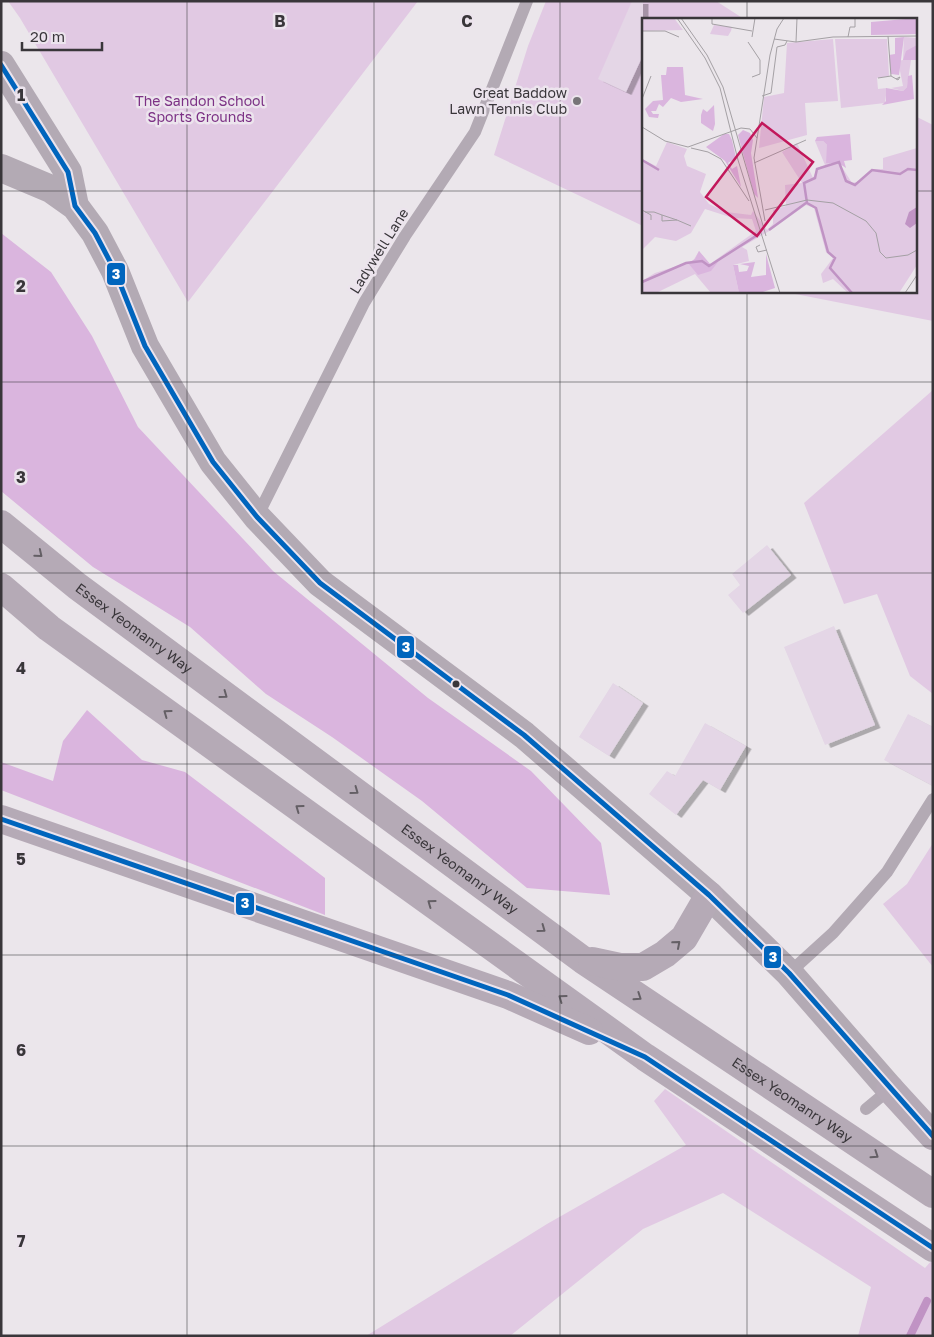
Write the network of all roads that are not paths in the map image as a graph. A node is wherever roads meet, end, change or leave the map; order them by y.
1 (527, 1) edge
2 (1, 65) edge
3 (1, 168) edge
4 (75, 206) junction
5 (257, 517) junction
6 (1, 524) edge
7 (1, 587) edge
8 (933, 799) edge
9 (1, 819) edge
10 (709, 895) junction
11 (583, 960) junction
12 (789, 973) junction
13 (644, 1057) junction
14 (890, 1089) junction
15 (866, 1109) dead end
16 (933, 1136) edge
17 (933, 1194) edge
18 (933, 1248) edge

1 - 5 lane, Ladywell Lane
2 - 4 street
3 - 4 street
4 - 5 street
5 - 10 street
6 -> 11 main road, Essex Yeomanry Way
13 -> 7 main road
8 - 12 lane
9 - 13 main road
11 -> 10 main road
10 - 12 street
11 -> 17 main road, Essex Yeomanry Way
12 - 14 street
13 - 18 main road
14 - 15 lane
14 - 16 main road

